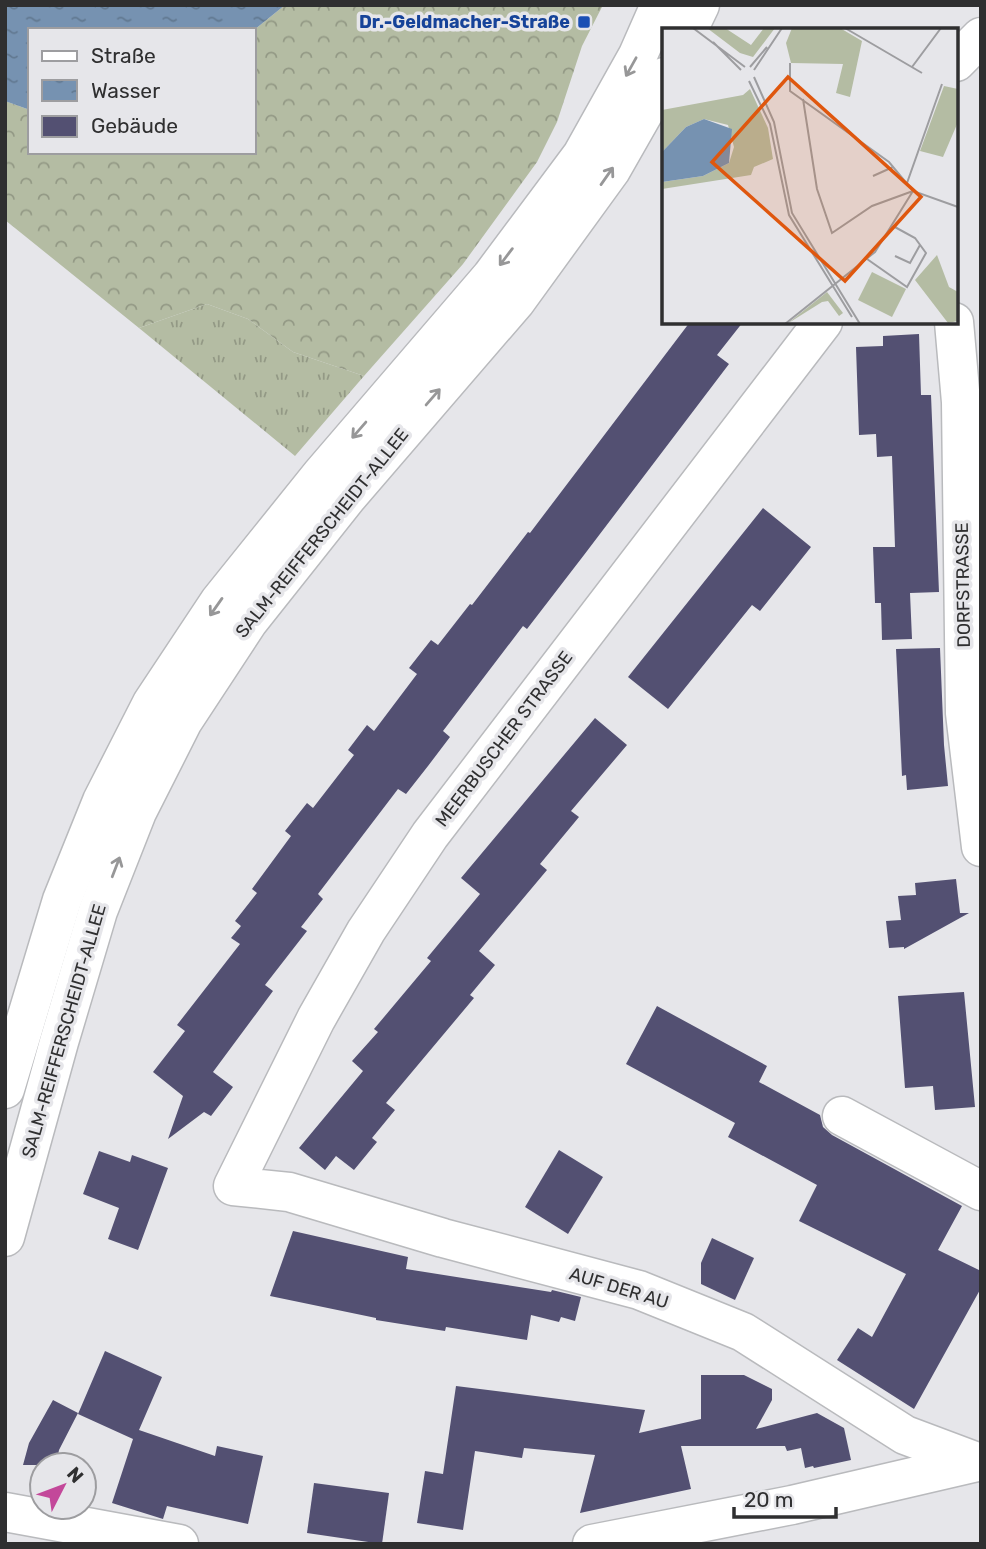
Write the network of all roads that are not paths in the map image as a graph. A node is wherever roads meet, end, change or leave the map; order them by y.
1 (660, 5) edge
2 (700, 5) edge
3 (689, 28) edge
4 (981, 37) edge
5 (958, 60) edge
6 (662, 81) edge
7 (821, 324) edge
8 (954, 324) edge
9 (971, 402) edge
10 (981, 847) edge
11 (5, 1089) edge
12 (842, 1116) dead end
13 (233, 1186) joint
14 (981, 1191) edge
15 (5, 1237) edge
16 (979, 1459) edge
17 (5, 1512) edge
18 (630, 1540) edge
19 (179, 1544) edge
20 (592, 1544) edge

1 -> 11 street, SALM-REIFFERSCHEIDT-ALLEE
2 - 3 street
4 - 5 street
15 -> 6 street, SALM-REIFFERSCHEIDT-ALLEE
7 - 13 street, MEERBUSCHER STRASSE
8 - 9 street, DORFSTRASSE
9 - 10 street, DORFSTRASSE
12 - 14 street
13 - 16 street, AUF DER AU
16 - 18 street
17 - 19 street
18 - 20 street

